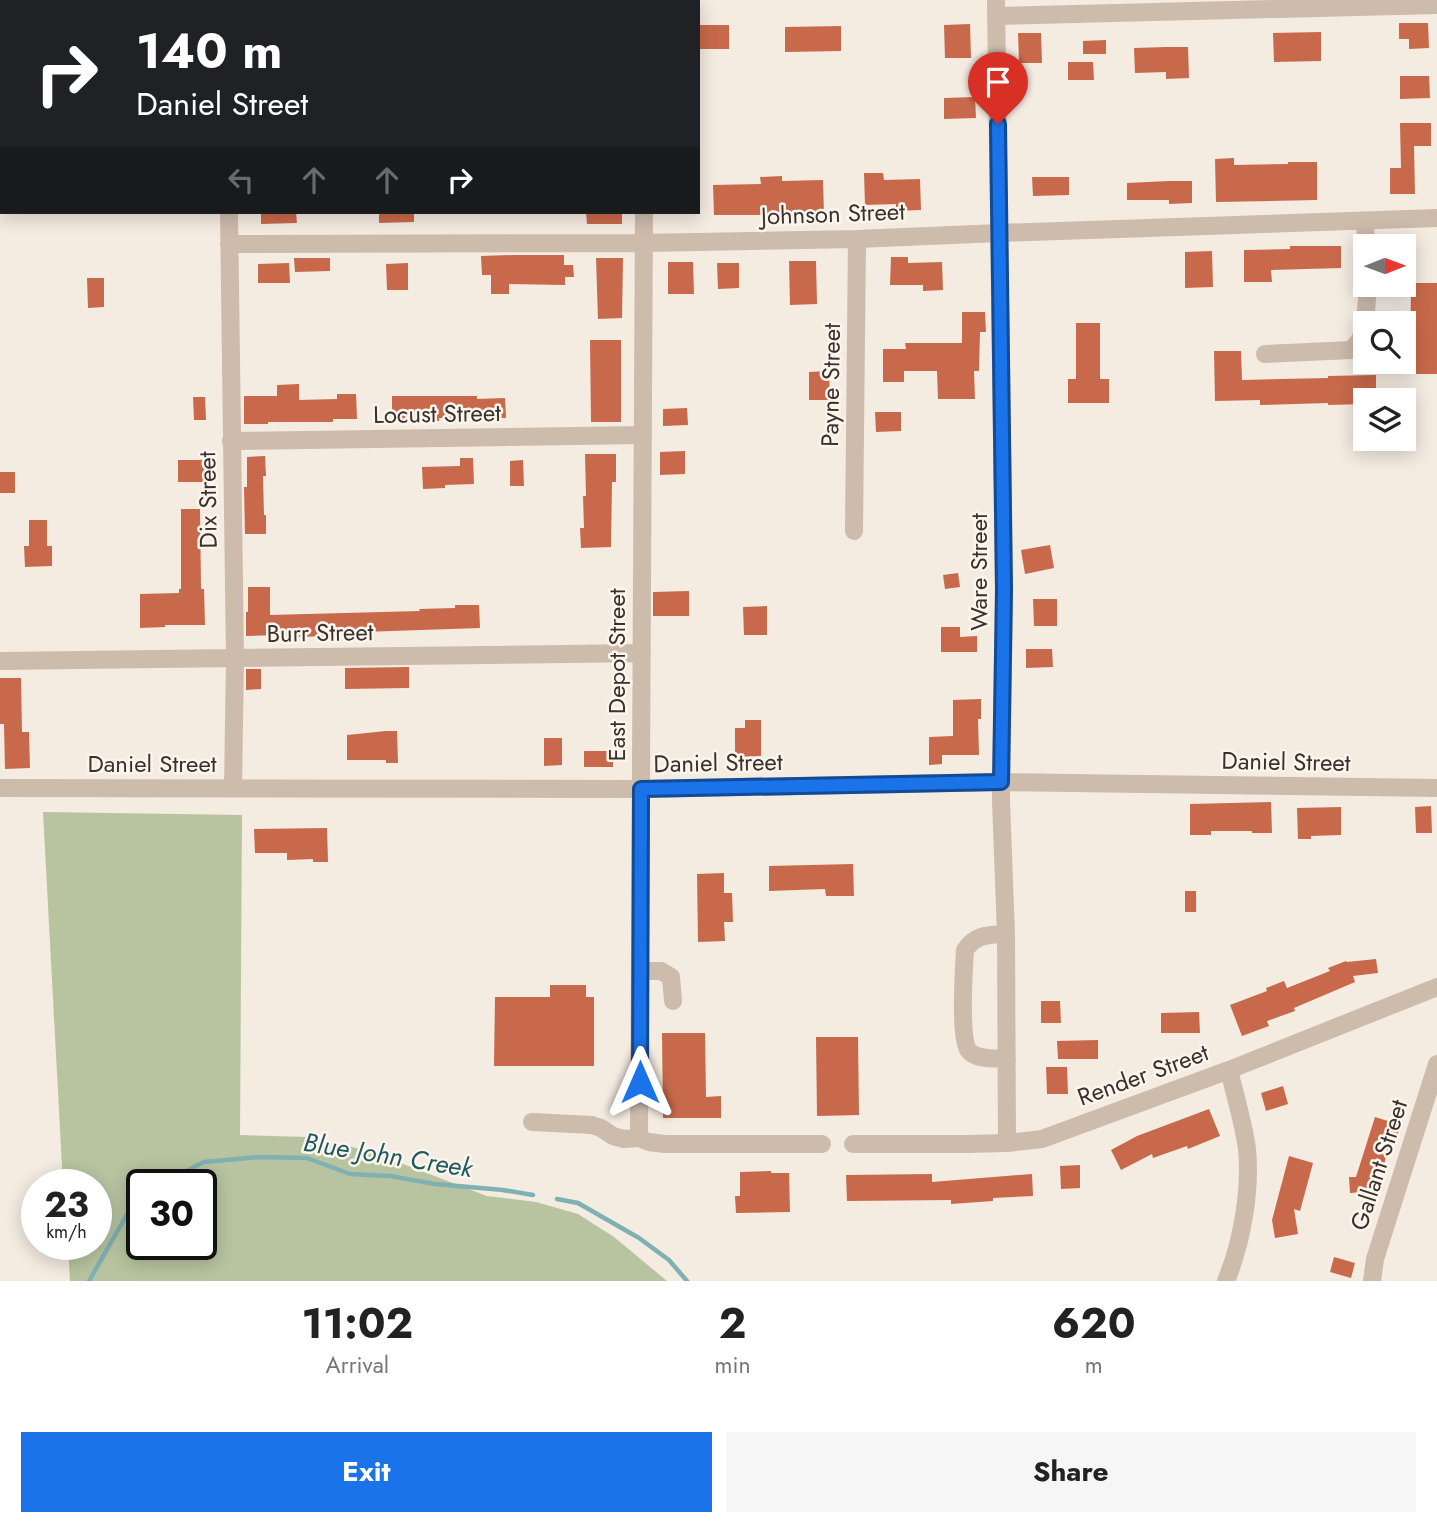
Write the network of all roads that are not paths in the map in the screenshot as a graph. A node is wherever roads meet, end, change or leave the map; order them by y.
1 (1437, 5) edge
2 (996, 8) edge
3 (229, 214) edge
4 (644, 214) edge
5 (1437, 218) edge
6 (1365, 220) junction
7 (999, 233) junction
8 (1366, 234) edge
9 (856, 239) junction
10 (644, 243) junction
11 (229, 244) junction
12 (1353, 349) edge
13 (1265, 354) dead end
14 (643, 435) junction
15 (231, 441) junction
16 (854, 531) dead end
17 (642, 653) junction
18 (235, 659) junction
19 (0, 661) edge
20 (1001, 782) junction
21 (0, 788) edge
22 (233, 788) junction
23 (1437, 788) edge
24 (641, 789) junction
25 (1006, 933) junction
26 (640, 971) junction
27 (1437, 987) edge
28 (673, 1001) dead end
29 (1007, 1059) junction
30 (1437, 1064) edge
31 (1230, 1070) junction
32 (532, 1122) dead end
33 (639, 1138) junction
34 (1007, 1143) junction
35 (822, 1144) dead end
36 (853, 1144) dead end
37 (1226, 1281) edge
38 (1372, 1281) edge

1 - 2 street
2 - 7 street, Ware Street
3 - 11 street, Dix Street
4 - 10 street, East Depot Street
5 - 6 street, Johnson Street
6 - 7 street, Johnson Street
6 - 8 street
7 - 9 street, Johnson Street
7 - 20 street, Ware Street
9 - 10 street, Johnson Street
9 - 16 street, Payne Street
10 - 11 street, Johnson Street
10 - 14 street, East Depot Street
11 - 15 street, Dix Street
12 - 13 street
14 - 15 street, Locust Street
14 - 17 street, East Depot Street
15 - 18 street, Dix Street
17 - 18 street, Burr Street
17 - 24 street, East Depot Street
18 - 19 street, Burr Street
18 - 22 street, Dix Street
20 - 23 street, Daniel Street
20 - 24 street, Daniel Street
20 - 25 street, Ware Street
21 - 22 street, Daniel Street
22 - 24 street, Daniel Street
24 - 26 street, East Depot Street
25 - 29 street, Ware Street
25 - 29 street
26 - 28 street
26 - 33 street, East Depot Street
27 - 31 street, Render Street
29 - 34 street, Ware Street
30 - 38 street, Gallant Street
31 - 34 street, Render Street
31 - 37 street
32 - 33 street
33 - 35 street
34 - 36 street, Render Street

